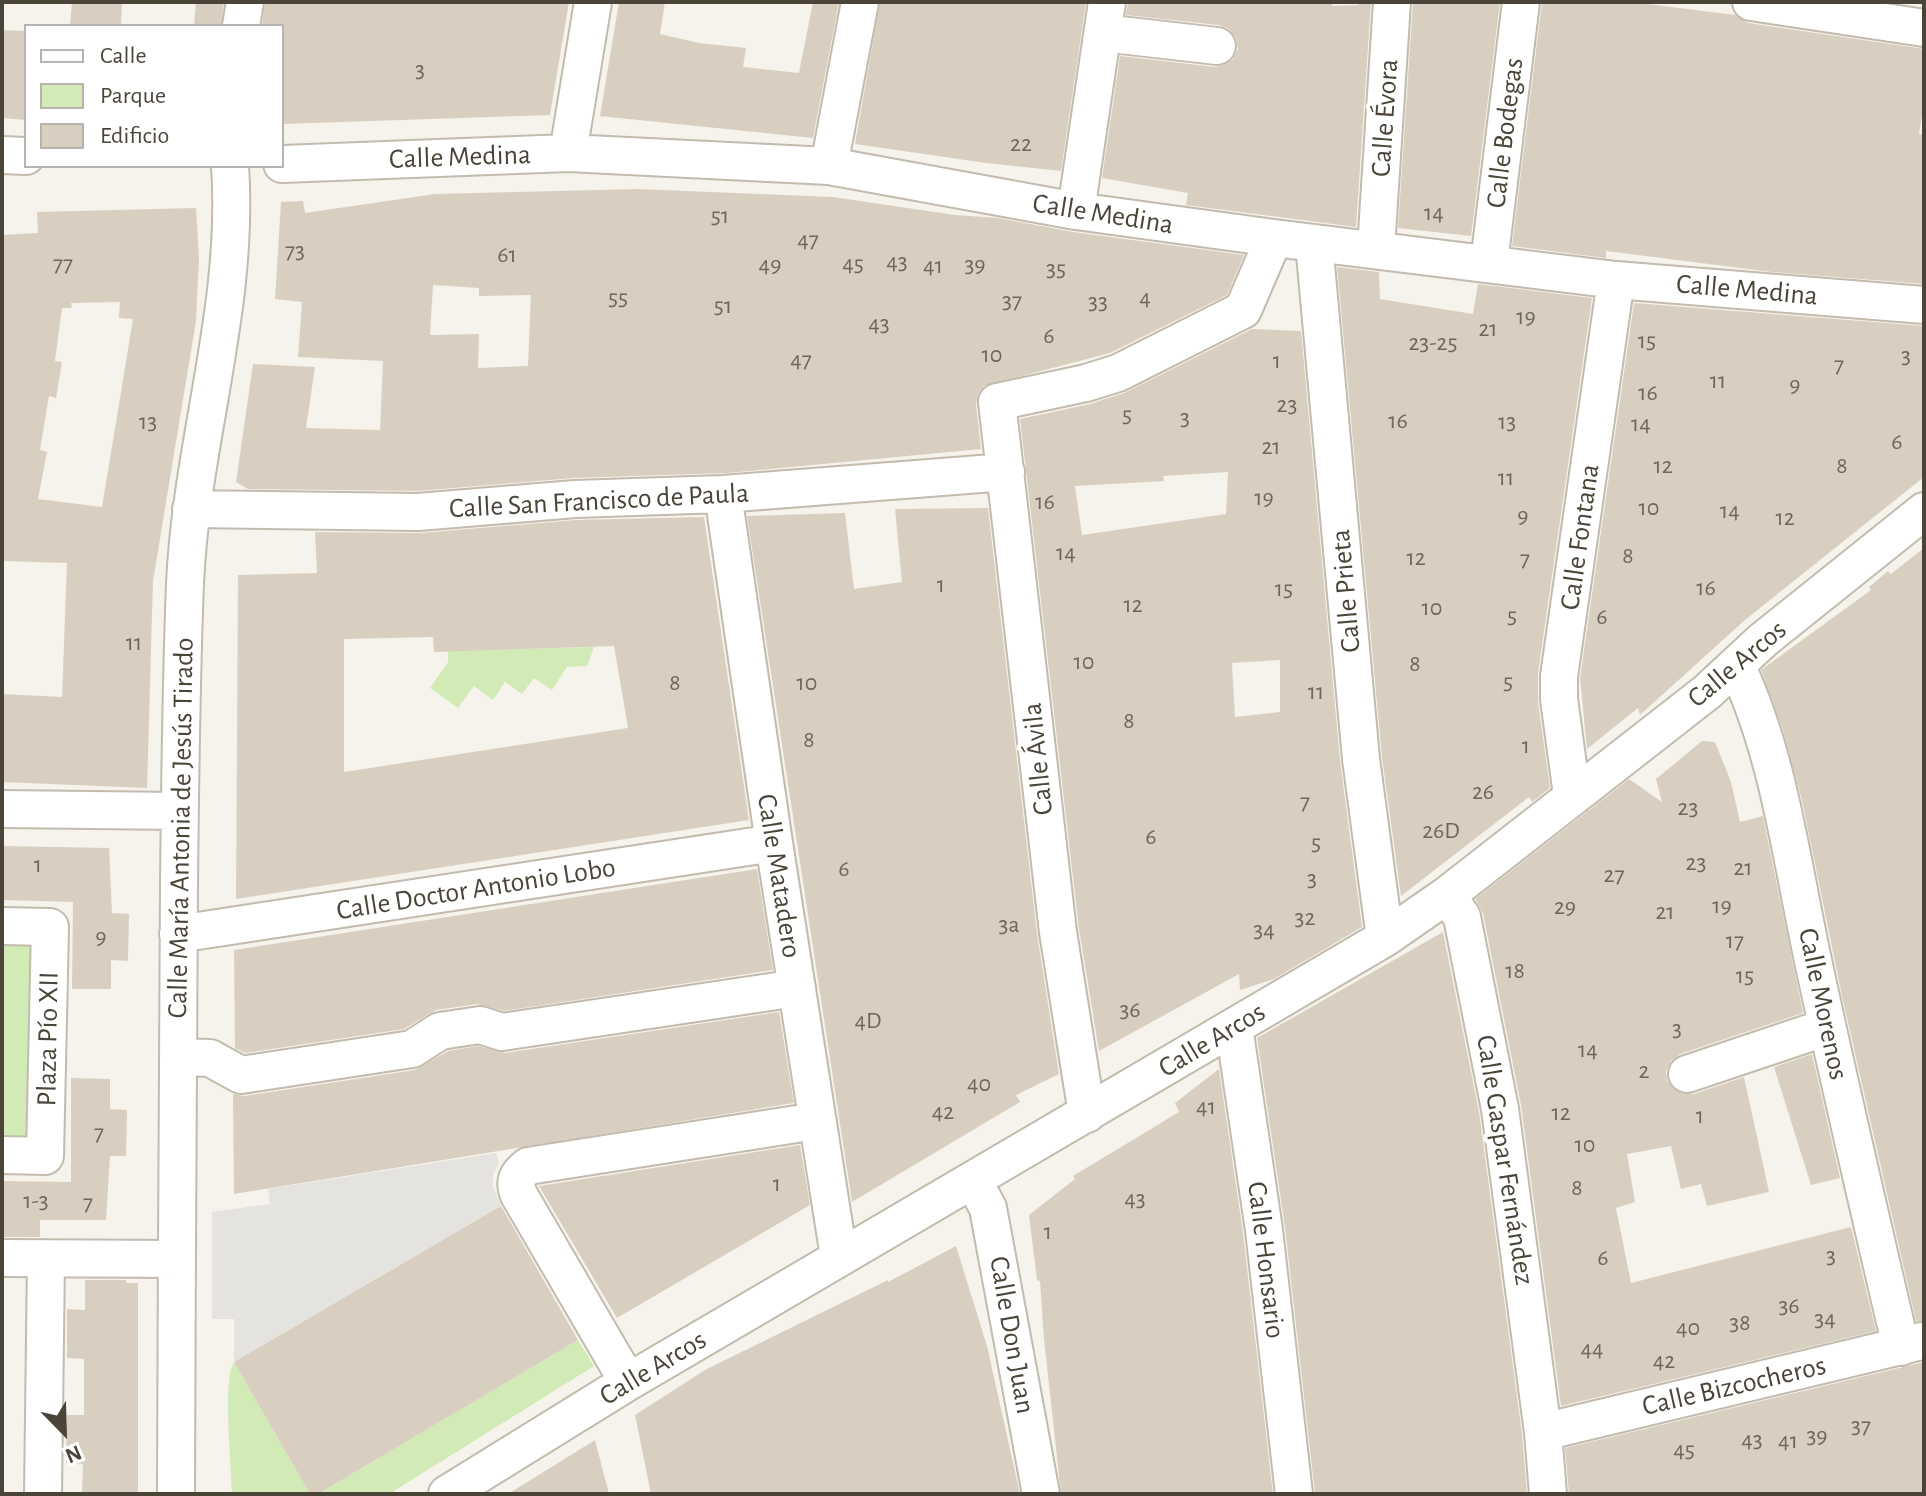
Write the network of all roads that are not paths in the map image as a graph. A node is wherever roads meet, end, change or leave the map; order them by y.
1 (245, 2) edge
2 (593, 2) edge
3 (860, 2) edge
4 (1392, 2) edge
5 (1521, 2) edge
6 (1751, 2) edge
7 (1105, 18) edge
8 (241, 24) edge
9 (1924, 28) edge
10 (1217, 46) dead end
11 (568, 153) junction
12 (2, 155) edge
13 (24, 156) edge
14 (284, 164) edge
15 (829, 166) junction
16 (230, 168) edge
17 (1076, 211) junction
18 (1377, 233) dead end
19 (1274, 238) junction
20 (1314, 243) junction
21 (1489, 263) junction
22 (1616, 280) junction
23 (1924, 305) edge
24 (1006, 472) junction
25 (723, 494) junction
26 (191, 509) junction
27 (1924, 511) edge
28 (1736, 665) junction
29 (1572, 795) junction
30 (2, 809) edge
31 (180, 811) junction
32 (774, 843) junction
33 (1447, 895) junction
34 (2, 926) edge
35 (178, 934) junction
36 (1385, 938) junction
37 (797, 988) junction
38 (1234, 1027) junction
39 (1827, 1027) junction
40 (178, 1057) junction
41 (1687, 1074) dead end
42 (1087, 1114) junction
43 (816, 1121) junction
44 (2, 1155) edge
45 (973, 1180) junction
46 (839, 1257) junction
47 (2, 1258) edge
48 (46, 1259) junction
49 (177, 1259) junction
50 (1912, 1344) edge
51 (628, 1382) junction
52 (1543, 1432) junction
53 (43, 1494) edge
54 (176, 1494) edge
55 (447, 1494) edge
56 (1041, 1494) edge
57 (1294, 1494) edge
58 (1548, 1494) edge

1 - 8 street
2 - 11 street
3 - 15 street
4 - 18 street, Calle Évora
5 - 21 street, Calle Bodegas
6 - 9 street
7 - 10 street
7 - 17 street
11 - 14 street, Calle Medina
11 - 15 street, Calle Medina
12 - 13 street
15 - 17 street, Calle Medina
16 - 26 street, Calle María Antonia de Jesús Tirado
17 - 19 street, Calle Medina
19 - 20 street, Calle Medina
19 - 24 street, Calle Ávila
20 - 21 street, Calle Medina
20 - 36 street, Calle Prieta
21 - 22 street, Calle Medina
22 - 23 street, Calle Medina
22 - 29 street, Calle Fontana
24 - 25 street, Calle San Francisco de Paula
24 - 42 street, Calle Ávila
25 - 26 street, Calle San Francisco de Paula
25 - 32 street, Calle Matadero
26 - 31 street, Calle María Antonia de Jesús Tirado
27 - 28 street, Calle Arcos
28 - 29 street, Calle Arcos
28 - 39 street, Calle Morenos
29 - 33 street, Calle Arcos
30 - 31 street
31 - 35 street, Calle María Antonia de Jesús Tirado
32 - 35 street, Calle Doctor Antonio Lobo
32 - 37 street, Calle Matadero
33 - 36 street, Calle Arcos
33 - 52 street, Calle Gaspar Fernández
34 - 44 street, Plaza Pío XII
35 - 40 street, Calle María Antonia de Jesús Tirado
36 - 38 street, Calle Arcos
37 - 40 street
37 - 43 street, Calle Matadero
38 - 42 street, Calle Arcos
38 - 57 street, Calle Honsario
39 - 41 street
39 - 50 street, Calle Morenos
40 - 49 street, Calle María Antonia de Jesús Tirado
42 - 45 street, Calle Arcos
43 - 46 street, Calle Matadero
43 - 51 street
45 - 46 street, Calle Arcos
45 - 56 street, Calle Don Juan
46 - 51 street, Calle Arcos
47 - 48 street
48 - 49 street
48 - 53 street
49 - 54 street, Calle María Antonia de Jesús Tirado
50 - 52 street, Calle Bizcocheros
51 - 55 street, Calle Arcos
52 - 58 street, Calle Gaspar Fernández

